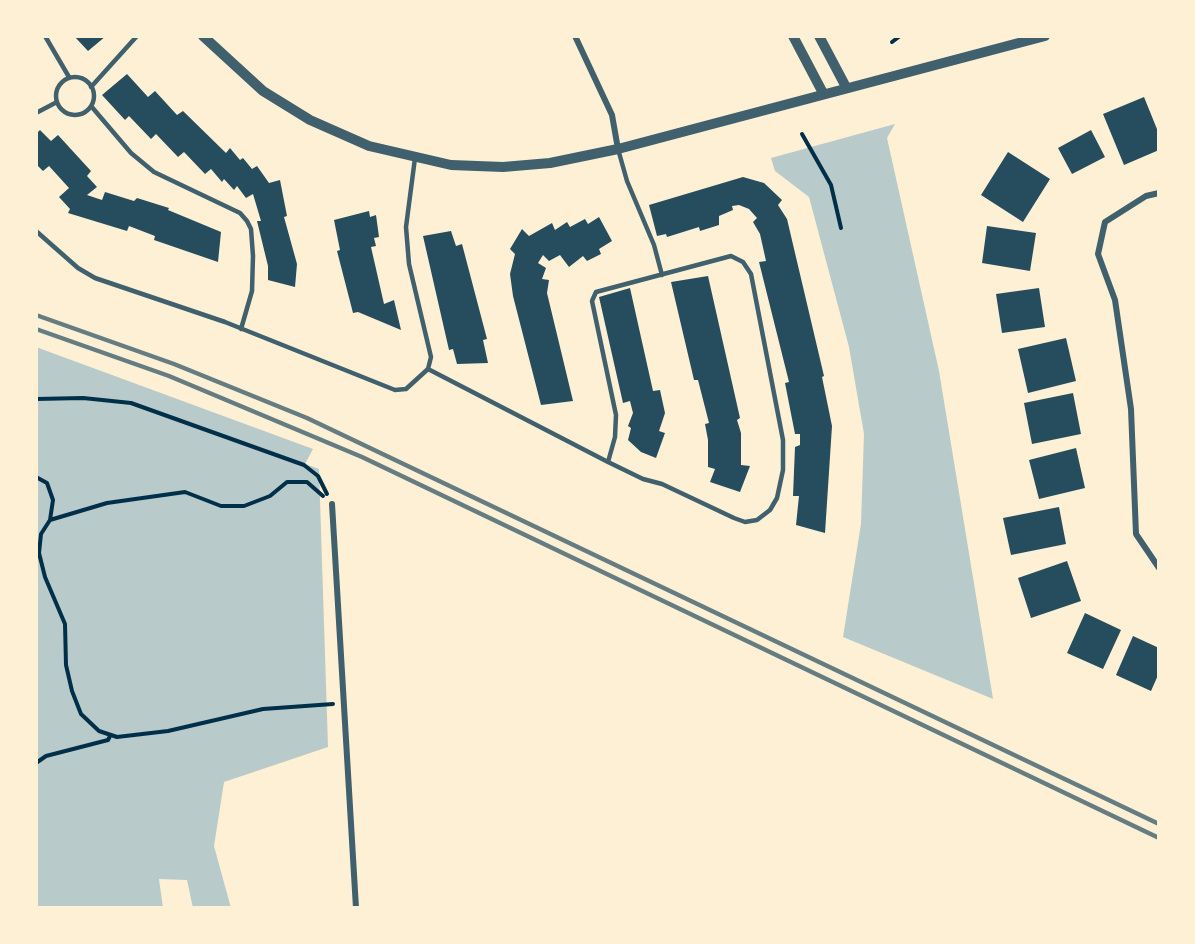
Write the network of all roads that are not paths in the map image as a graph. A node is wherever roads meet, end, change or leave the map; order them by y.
1 (45, 36) edge
2 (137, 36) edge
3 (203, 36) edge
4 (575, 36) edge
5 (793, 36) edge
6 (819, 36) edge
7 (1045, 36) edge
8 (69, 78) junction
9 (91, 87) junction
10 (846, 87) junction
11 (822, 93) junction
12 (57, 102) junction
13 (91, 106) junction
14 (36, 112) edge
15 (618, 149) junction
16 (415, 158) junction
17 (1159, 193) edge
18 (36, 231) edge
19 (662, 275) junction
20 (241, 329) junction
21 (428, 369) junction
22 (608, 462) junction
23 (333, 504) road end
24 (1159, 568) edge
25 (356, 908) edge

1 - 8 lane
2 - 9 lane
3 - 16 street
4 - 15 street
5 - 11 street
6 - 10 street
7 - 10 street
8 - 9 lane
8 - 12 lane
9 - 13 lane
10 - 11 street
11 - 15 street
12 - 13 lane
12 - 14 lane
13 - 20 lane
15 - 16 street
15 - 19 lane
16 - 21 lane
17 - 24 street
18 - 20 lane
19 - 22 lane
19 - 22 lane
20 - 21 lane
21 - 22 lane
23 - 25 street

